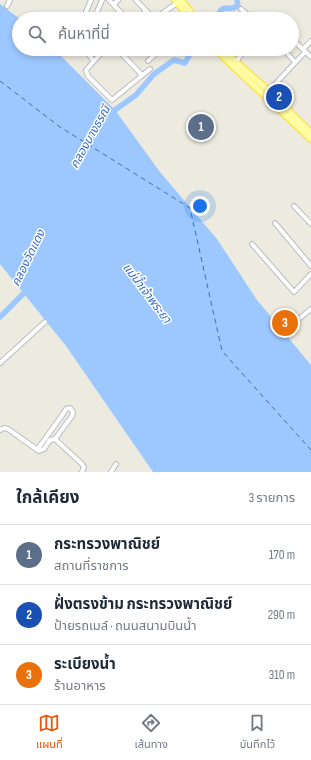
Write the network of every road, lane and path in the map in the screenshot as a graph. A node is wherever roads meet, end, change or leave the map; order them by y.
1 (10, 0) edge
2 (109, 0) edge
3 (118, 0) edge
4 (136, 0) edge
5 (91, 1) edge
6 (178, 1) edge
7 (101, 2) edge
8 (114, 4) junction
9 (7, 6) dead end
10 (242, 9) dead end
11 (146, 11) edge
12 (86, 12) dead end
13 (97, 12) edge
14 (121, 12) edge
15 (164, 12) edge
16 (185, 12) edge
17 (189, 12) edge
18 (245, 12) edge
19 (311, 41) edge
20 (299, 46) edge
21 (304, 50) junction
22 (90, 56) edge
23 (98, 56) edge
24 (123, 56) edge
25 (153, 56) edge
26 (223, 56) edge
27 (229, 56) edge
28 (240, 56) edge
29 (290, 56) edge
30 (311, 57) edge
31 (93, 61) junction
32 (148, 61) dead end
33 (236, 62) junction
34 (296, 62) junction
35 (150, 69) dead end
36 (142, 76) junction
37 (267, 93) junction
38 (310, 130) edge
39 (311, 139) edge
40 (294, 206) dead end
41 (275, 223) dead end
42 (311, 224) edge
43 (252, 244) dead end
44 (311, 266) edge
45 (311, 274) edge
46 (311, 310) edge
47 (45, 322) dead end
48 (290, 326) dead end
49 (0, 363) edge
50 (0, 430) edge
51 (55, 439) junction
52 (37, 450) junction
53 (116, 464) dead end
54 (82, 472) edge
55 (111, 472) edge

1 - 9 street
2 - 8 street
3 - 8 street
4 - 11 street
5 - 7 street
5 - 12 street
6 - 15 street
6 - 16 main road
6 - 17 main road
7 - 13 street
8 - 14 street
10 - 18 street
19 - 21 street
20 - 21 street
21 - 30 street
21 - 34 street
22 - 31 street
23 - 31 street
24 - 36 street
25 - 32 street
26 - 37 main road
27 - 33 main road
28 - 33 street
29 - 34 street
31 - 36 street
33 - 37 main road
34 - 37 street
35 - 36 street
37 - 38 main road
37 - 39 main road
40 - 42 street
41 - 44 street
43 - 45 street
46 - 48 street
47 - 49 street
50 - 52 street
51 - 52 street
51 - 52 street
51 - 54 street
53 - 55 street

